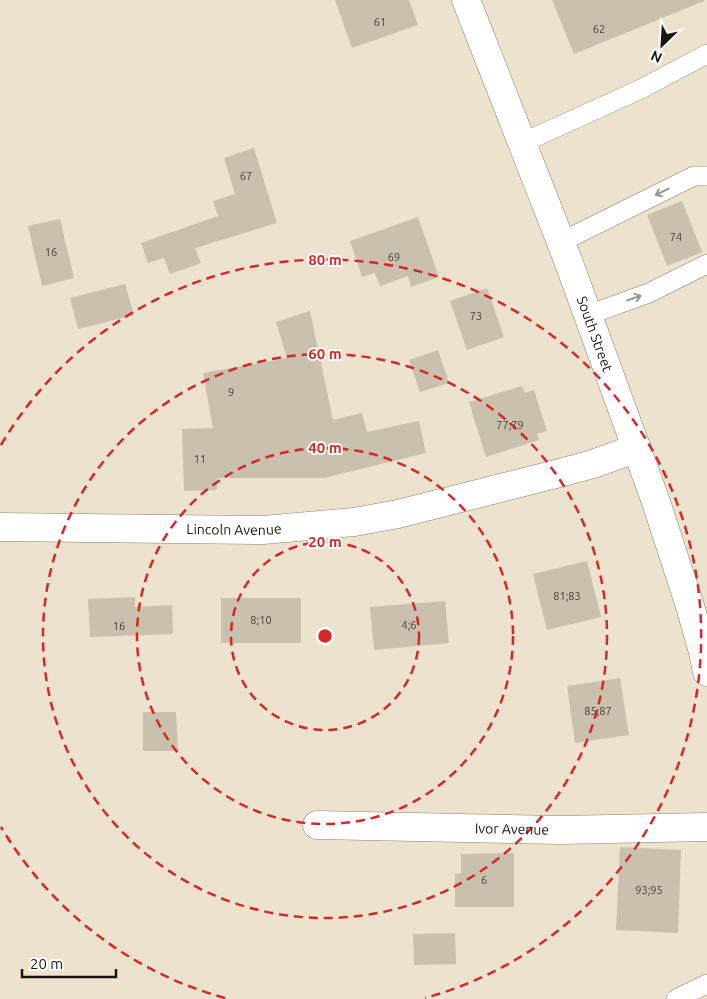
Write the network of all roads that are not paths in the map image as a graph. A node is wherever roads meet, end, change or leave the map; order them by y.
1 (466, 0) edge
2 (707, 54) edge
3 (522, 143) junction
4 (707, 176) edge
5 (561, 242) junction
6 (707, 264) edge
7 (588, 315) junction
8 (637, 448) junction
9 (0, 527) edge
10 (707, 672) edge
11 (317, 825) dead end
12 (707, 828) edge
13 (707, 984) edge
14 (676, 999) edge

1 - 3 street, South Street
2 - 3 lane
3 - 5 street, South Street
4 -> 5 lane
5 - 7 street, South Street
7 -> 6 lane
7 - 8 street, South Street
8 - 9 street, Lincoln Avenue
8 - 10 street, South Street
11 - 12 street, Ivor Avenue
13 - 14 lane

